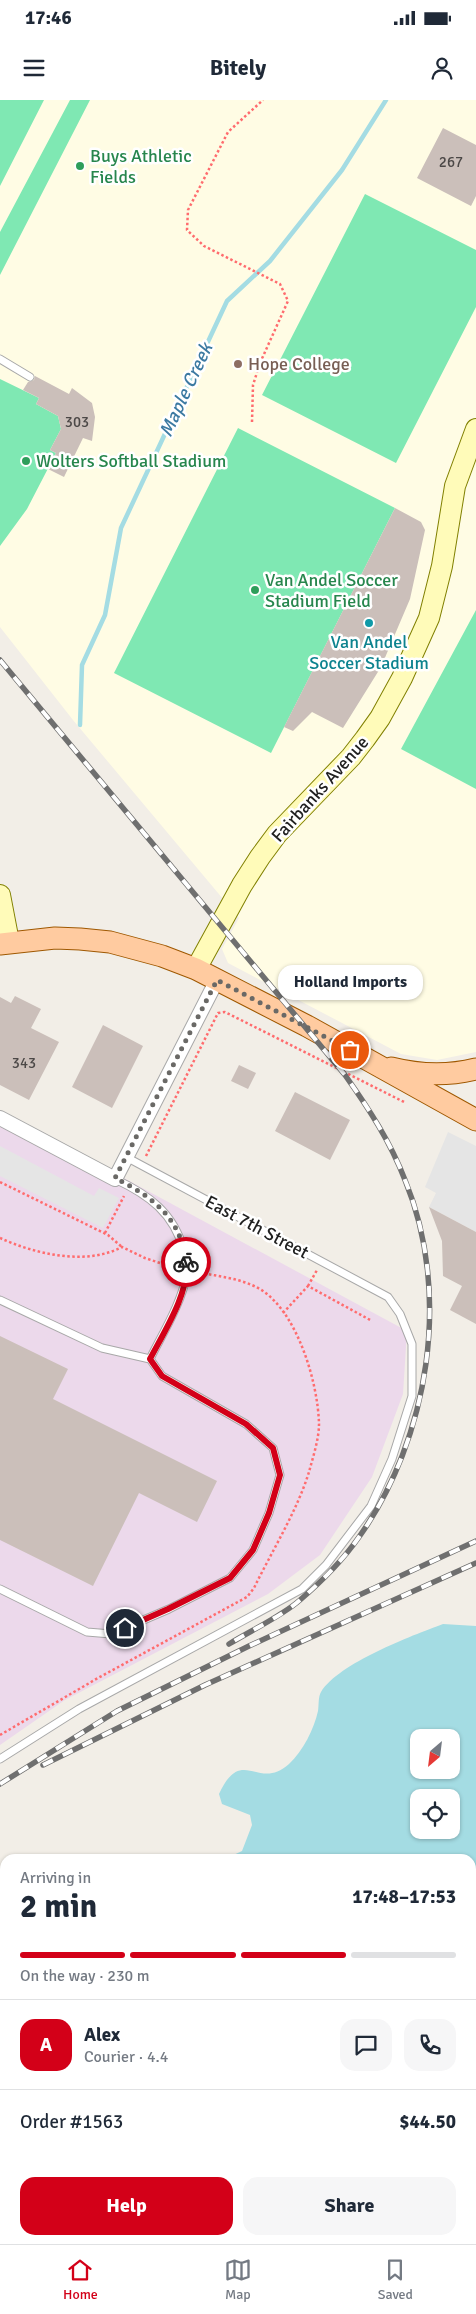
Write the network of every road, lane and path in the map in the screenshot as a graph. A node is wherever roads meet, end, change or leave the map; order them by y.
1 (263, 100) edge
2 (0, 359) edge
3 (30, 377) dead end
4 (252, 422) dead end
5 (476, 429) edge
6 (0, 895) edge
7 (5, 943) edge
8 (196, 969) junction
9 (217, 980) junction
10 (378, 1065) junction
11 (476, 1070) edge
12 (408, 1104) dead end
13 (0, 1118) edge
14 (476, 1120) edge
15 (126, 1157) junction
16 (141, 1166) junction
17 (115, 1178) junction
18 (0, 1182) edge
19 (130, 1186) junction
20 (104, 1233) junction
21 (0, 1238) edge
22 (122, 1246) junction
23 (321, 1262) junction
24 (187, 1272) junction
25 (308, 1286) junction
26 (0, 1300) edge
27 (282, 1313) junction
28 (372, 1321) dead end
29 (150, 1359) junction
30 (0, 1589) edge
31 (0, 1735) edge
32 (0, 1759) edge

1 - 4 path
2 - 3 lane
5 - 8 street, Fairbanks Avenue
6 - 7 street
7 - 8 main road
8 - 9 main road
9 - 10 main road
9 - 15 street
10 - 11 main road
10 - 14 main road
12 - 16 path
13 - 17 street
15 - 16 lane, East 7th Street
15 - 17 street
16 - 23 lane, East 7th Street
17 - 19 lane
18 - 20 path
19 - 20 path
19 - 24 lane
20 - 22 path
21 - 22 path
22 - 24 path
23 - 25 path
23 - 32 lane, East 7th Street
24 - 27 path
24 - 29 lane
25 - 27 path
25 - 28 path
26 - 29 lane
27 - 31 path
29 - 30 lane

